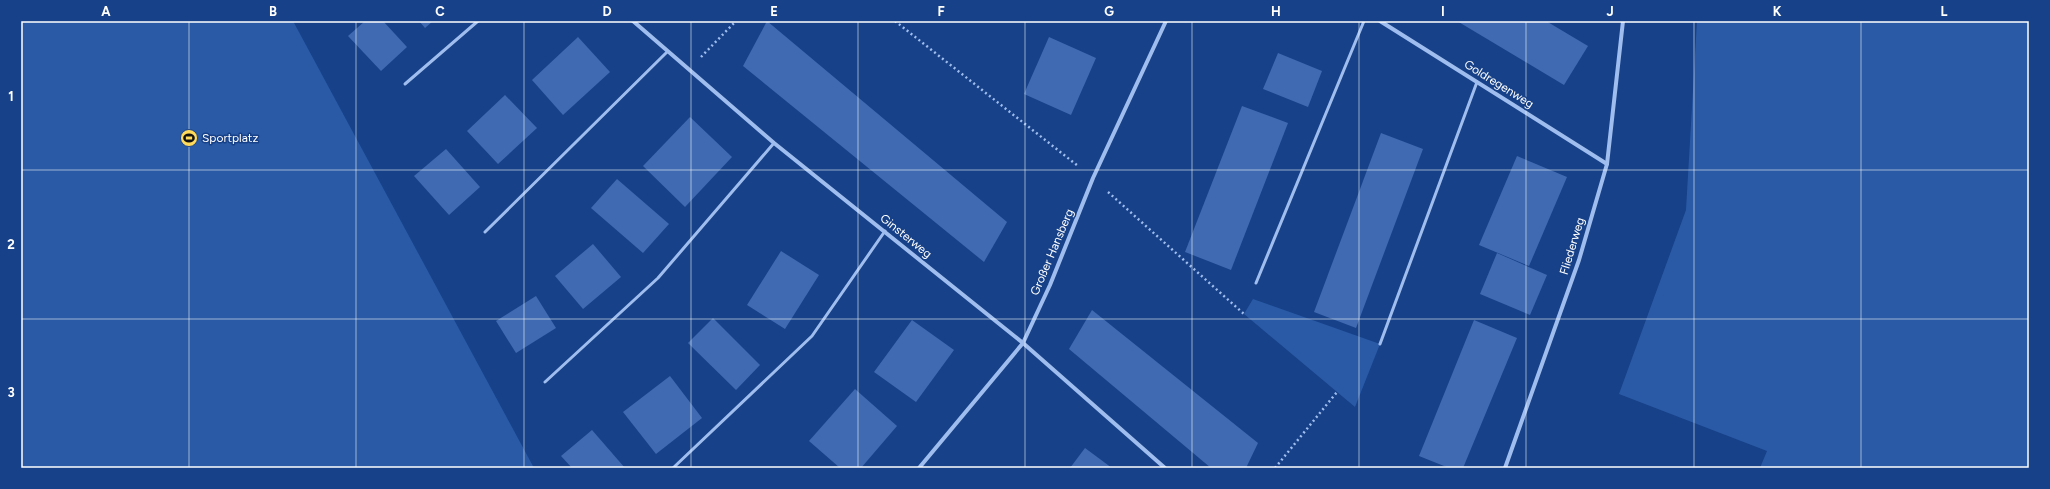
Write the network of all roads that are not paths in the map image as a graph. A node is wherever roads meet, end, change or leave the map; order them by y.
1 (478, 21) edge
2 (633, 21) edge
3 (1166, 21) edge
4 (1364, 21) edge
5 (1380, 21) edge
6 (1623, 21) edge
7 (667, 52) junction
8 (1477, 82) junction
9 (405, 84) dead end
10 (774, 143) junction
11 (1607, 164) junction
12 (884, 231) junction
13 (486, 232) dead end
14 (1256, 283) dead end
15 (1023, 343) junction
16 (1380, 344) dead end
17 (545, 382) dead end
18 (673, 468) edge
19 (919, 468) edge
20 (1165, 468) edge
21 (1505, 468) edge

1 - 9 lane
2 - 7 street, Ginsterweg
3 - 15 street, Großer Hansberg
4 - 14 lane
5 - 8 street, Goldregenweg
6 - 11 street, Fliederweg
7 - 10 street, Ginsterweg
7 - 13 lane
8 - 11 street, Goldregenweg
8 - 16 lane
10 - 12 street, Ginsterweg
10 - 17 lane
11 - 21 street, Fliederweg
12 - 15 street, Ginsterweg
12 - 18 lane
15 - 19 street, Großer Hansberg
15 - 20 street, Ginsterweg

